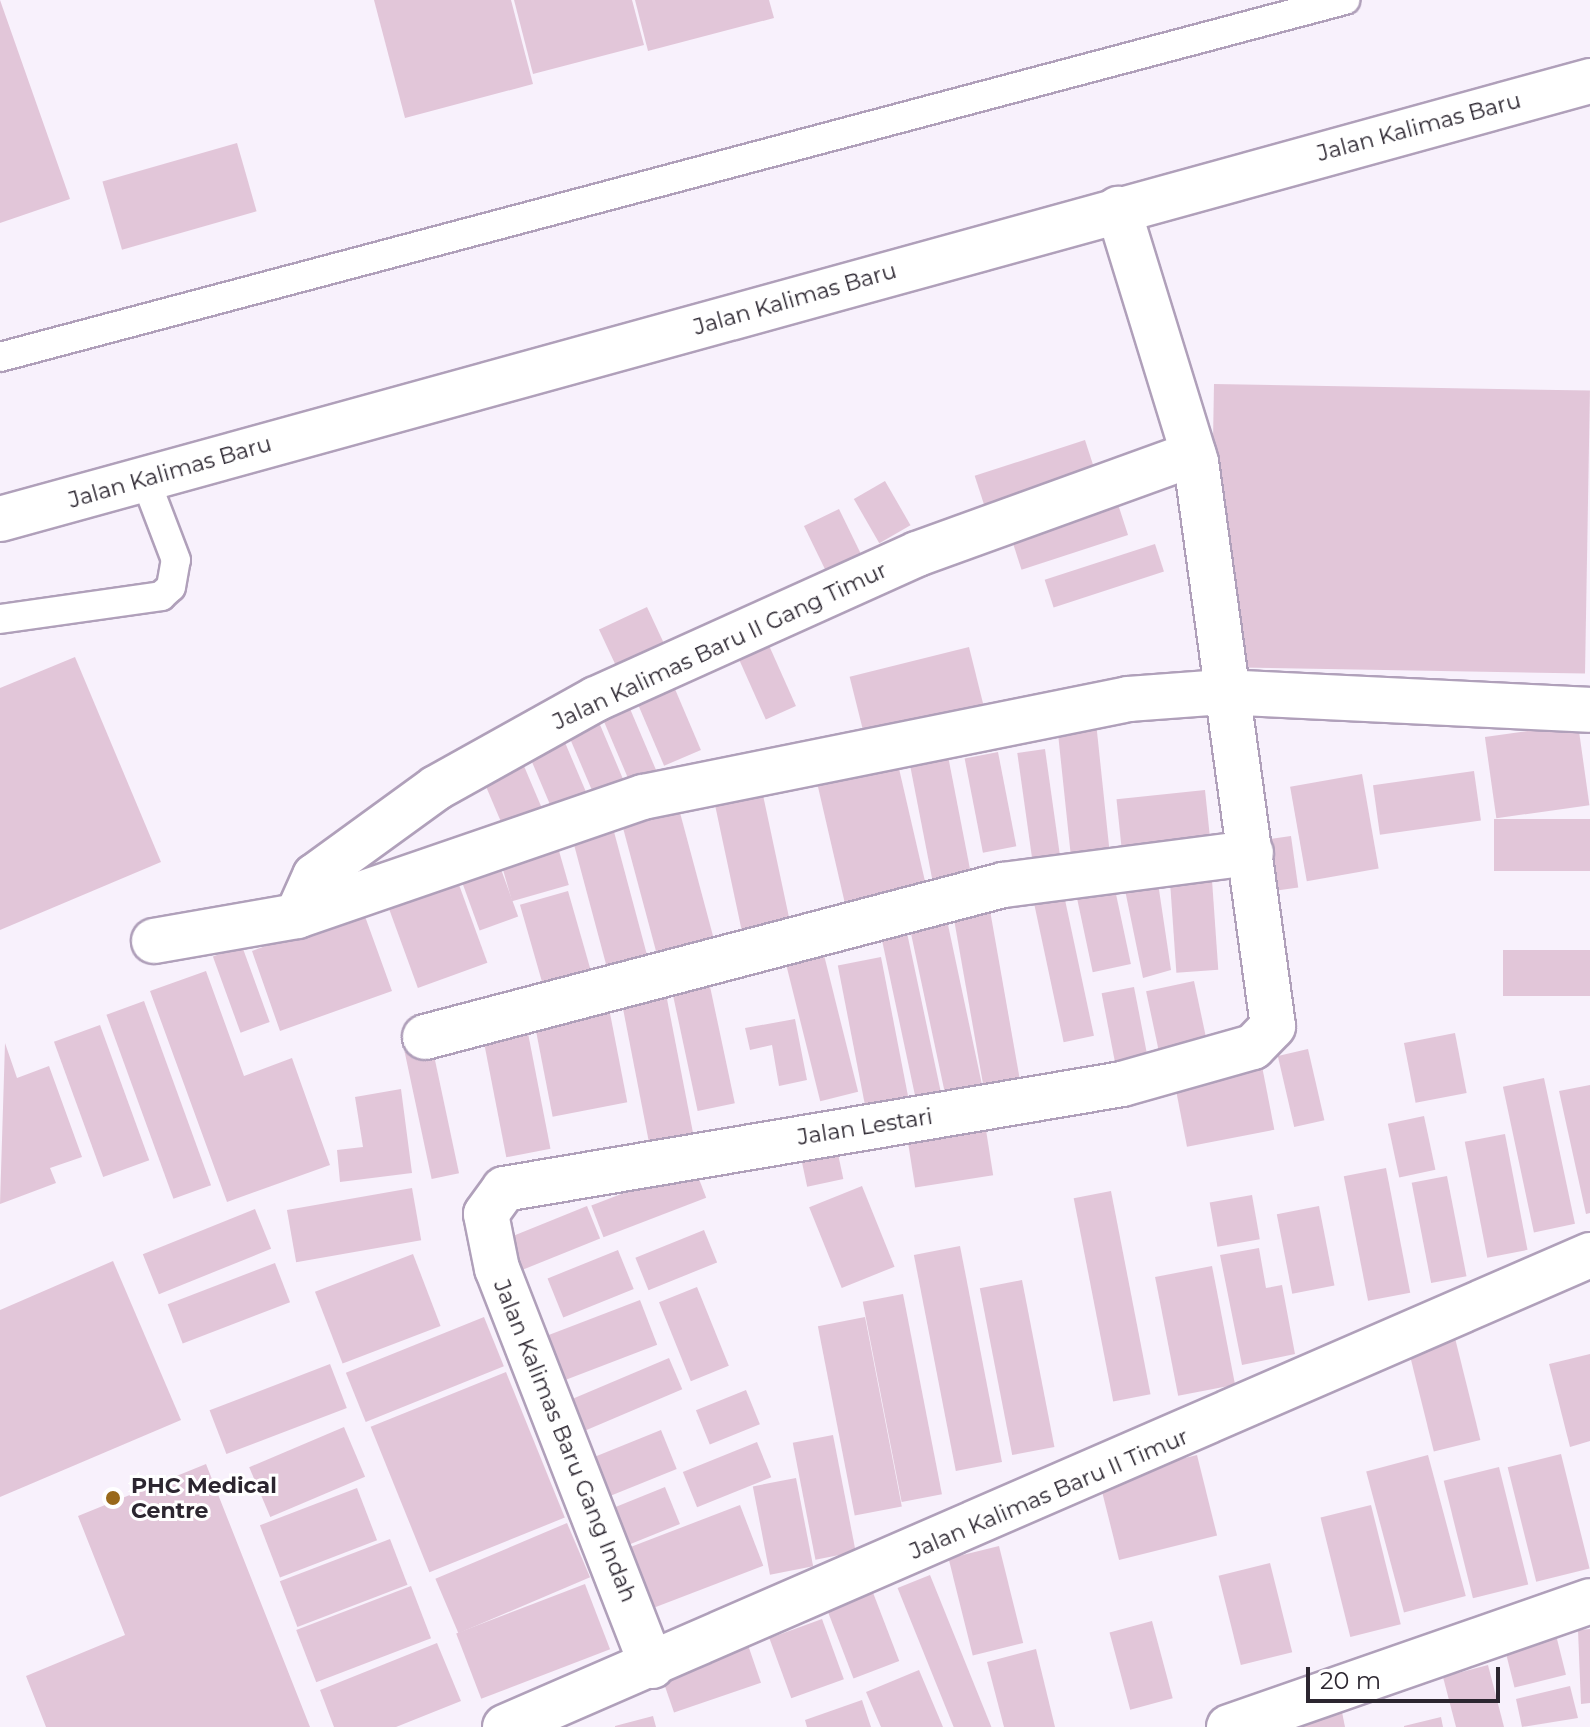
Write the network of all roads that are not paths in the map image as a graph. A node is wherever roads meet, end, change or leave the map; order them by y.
1 (1345, 0) edge
2 (1590, 81) edge
3 (1118, 209) junction
4 (0, 357) edge
5 (1193, 454) junction
6 (145, 479) junction
7 (0, 519) edge
8 (0, 619) edge
9 (1223, 692) junction
10 (1590, 710) edge
11 (1251, 853) junction
12 (297, 916) junction
13 (154, 941) dead end
14 (425, 1037) dead end
15 (486, 1214) joint
16 (1590, 1255) edge
17 (1590, 1601) edge
18 (652, 1666) junction
19 (505, 1727) edge
20 (1229, 1727) edge

1 - 4 lane
2 - 3 street, Jalan Kalimas Baru
3 - 5 street
3 - 6 street, Jalan Kalimas Baru
5 - 9 street
5 - 12 street, Jalan Kalimas Baru II Gang Timur
6 - 7 street, Jalan Kalimas Baru
6 - 8 lane
9 - 10 street
9 - 11 street
9 - 12 street
11 - 14 street
11 - 15 street, Jalan Lestari
12 - 13 street
15 - 18 street, Jalan Kalimas Baru Gang Indah
16 - 18 street, Jalan Kalimas Baru II Timur
17 - 20 street
18 - 19 street, Jalan Kalimas Baru II Timur

